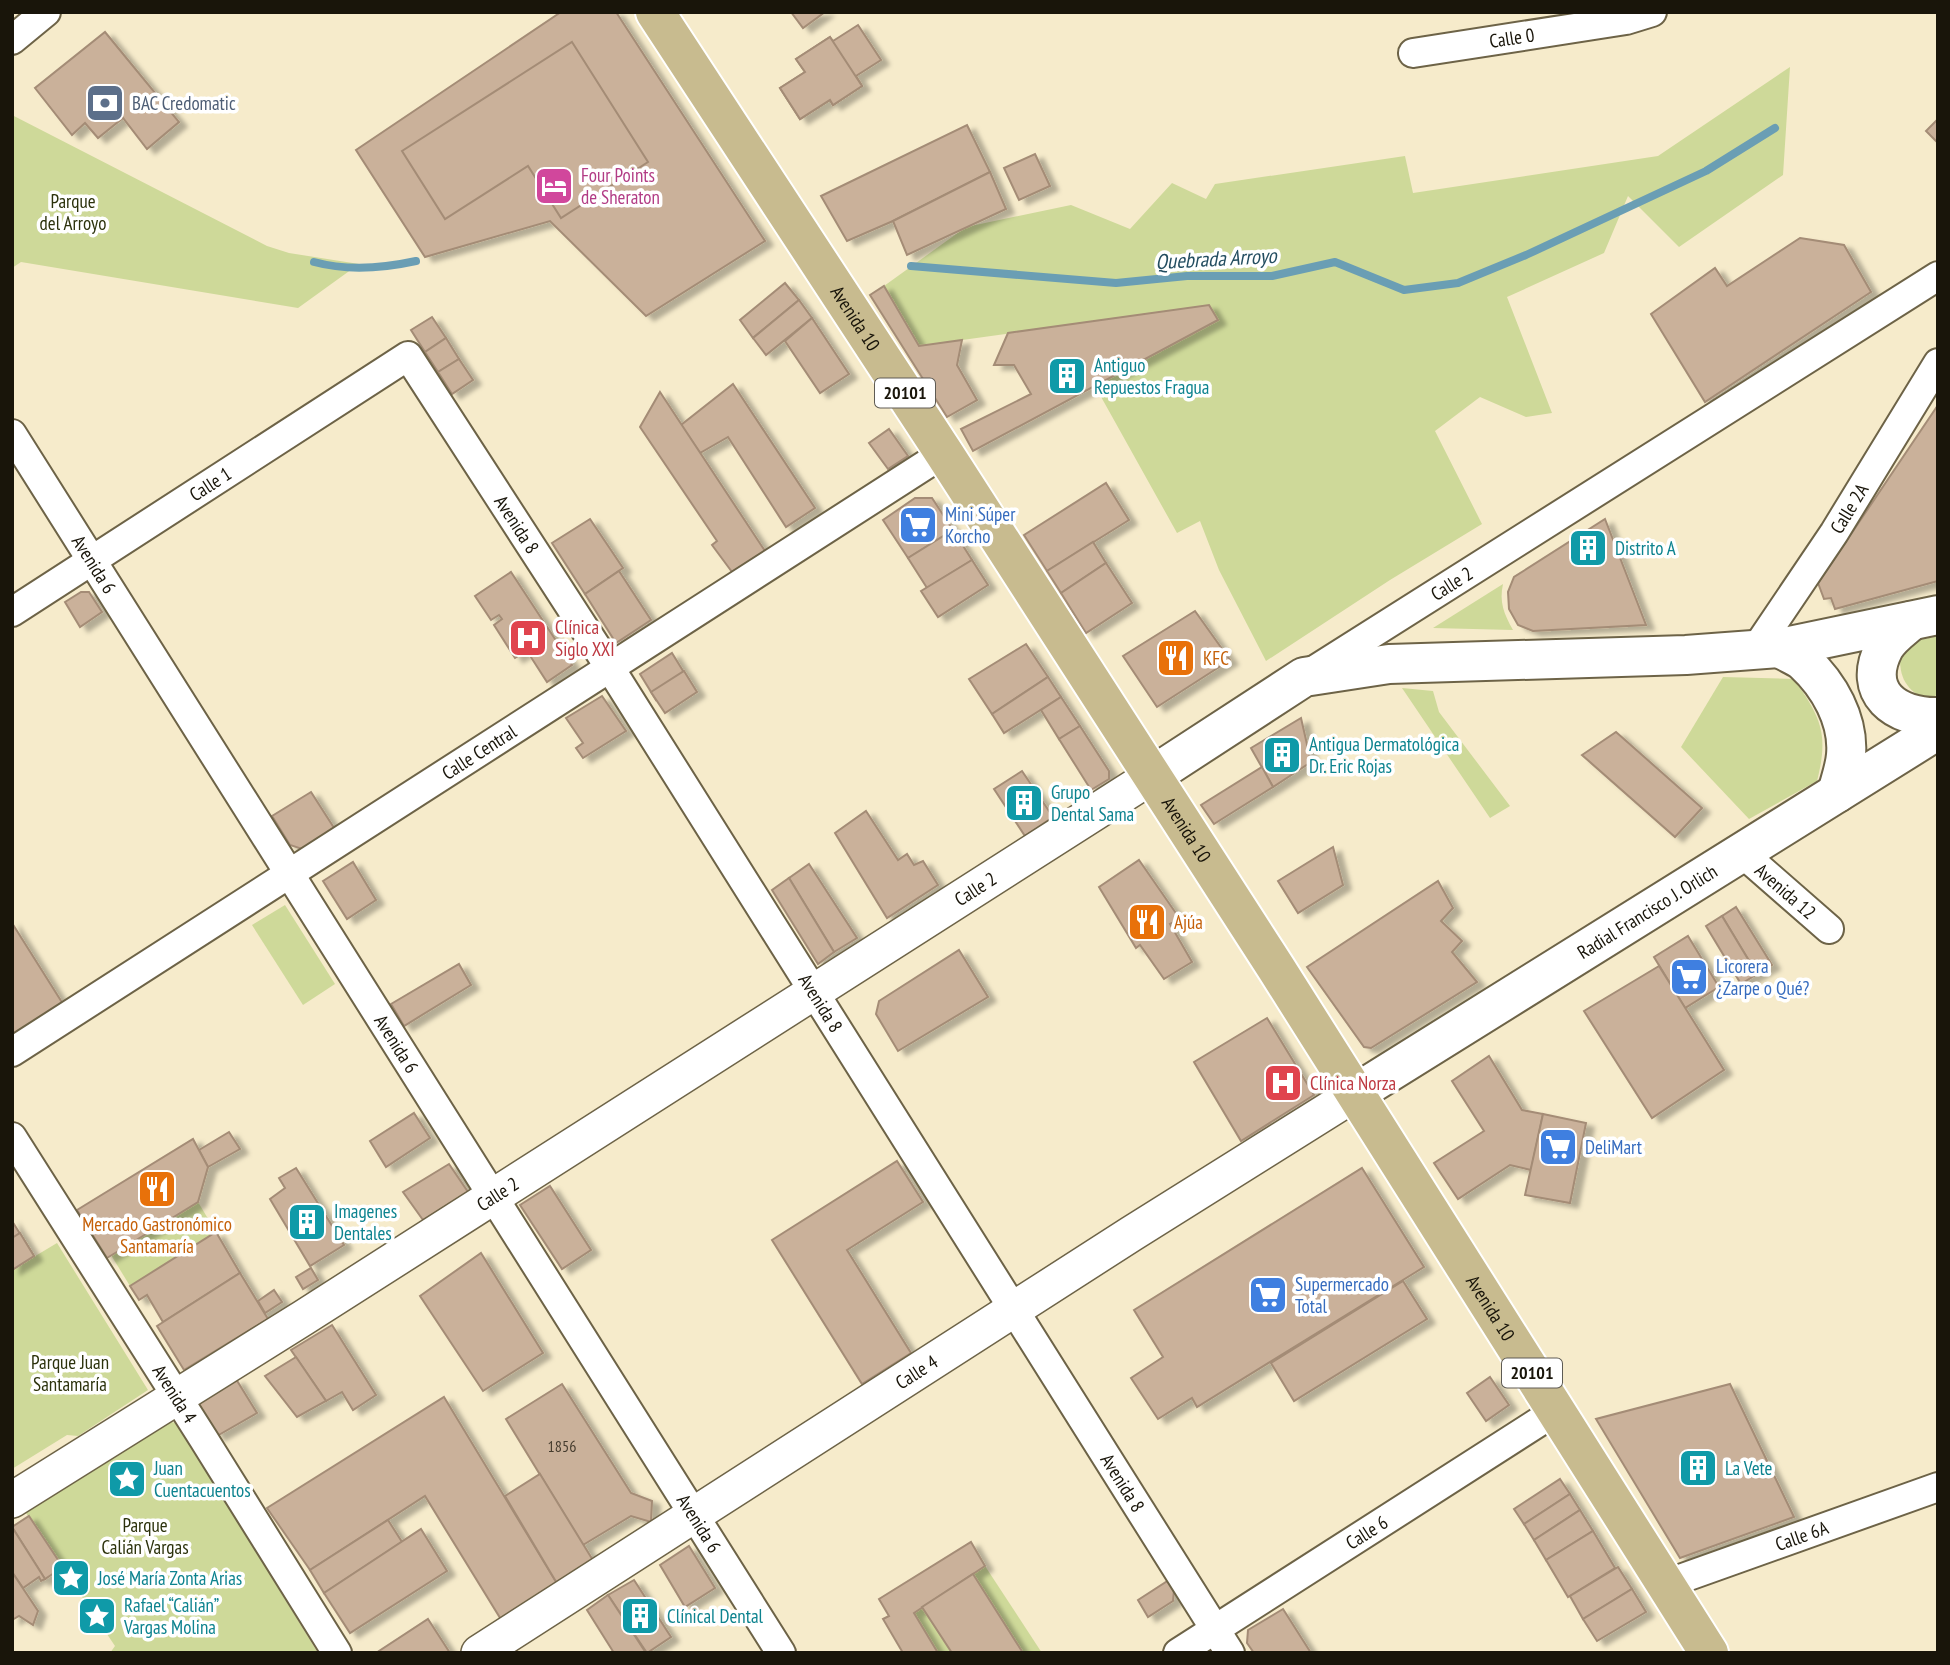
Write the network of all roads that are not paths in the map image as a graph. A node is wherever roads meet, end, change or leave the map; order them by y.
1 (46, 12) edge
2 (655, 12) edge
3 (1652, 12) edge
4 (1558, 21) edge
5 (12, 40) edge
6 (1413, 53) dead end
7 (1937, 276) edge
8 (408, 356) joint
9 (1938, 363) edge
10 (12, 434) edge
11 (944, 453) junction
12 (92, 561) junction
13 (12, 612) edge
14 (1925, 618) edge
15 (1768, 649) junction
16 (610, 668) junction
17 (1304, 677) junction
18 (1938, 717) edge
19 (1938, 730) edge
20 (1152, 776) junction
21 (1837, 793) junction
22 (1742, 853) junction
23 (290, 873) junction
24 (1829, 929) dead end
25 (813, 993) junction
26 (12, 1052) edge
27 (1356, 1093) junction
28 (12, 1138) edge
29 (494, 1195) junction
30 (1014, 1311) junction
31 (177, 1397) junction
32 (1556, 1411) junction
33 (1938, 1487) edge
34 (12, 1500) edge
35 (695, 1516) junction
36 (1665, 1584) junction
37 (1215, 1629) junction
38 (337, 1653) edge
39 (479, 1653) edge
40 (781, 1653) edge
41 (1178, 1653) edge
42 (1230, 1653) edge
43 (1709, 1653) edge

1 - 5 street
2 - 11 main road, Avenida 10 / 20101
3 - 4 street, Calle 0
4 - 6 street, Calle 0
7 - 17 street, Calle 2
8 - 12 street, Calle 1
8 - 16 street, Avenida 8
9 - 15 street, Calle 2A
10 - 12 street, Avenida 6
11 - 16 street, Calle Central
11 - 20 main road, Avenida 10 / 20101
12 - 13 street, Calle 1
12 - 23 street, Avenida 6
14 - 15 main road
14 - 18 main road
15 - 17 main road
15 - 21 main road
16 - 23 street, Calle Central
16 - 25 street, Avenida 8
17 - 20 main road, Calle 2
19 - 21 main road, Radial Francisco J. Orlich
20 - 25 street, Calle 2
20 - 27 main road, Avenida 10 / 20101
21 - 22 main road, Radial Francisco J. Orlich
22 - 24 street, Avenida 12
22 - 27 main road, Radial Francisco J. Orlich
23 - 26 street, Calle Central
23 - 29 street, Avenida 6
25 - 29 street, Calle 2
25 - 30 street, Avenida 8
27 - 30 street, Calle 4
27 - 32 main road, Avenida 10 / 20101
28 - 31 street, Avenida 4
29 - 31 street, Calle 2
29 - 35 street, Avenida 6
30 - 35 street, Calle 4
30 - 37 street, Avenida 8
31 - 34 street, Calle 2
31 - 38 street, Avenida 4
32 - 36 main road, Avenida 10 / 20101
32 - 37 street, Calle 6
33 - 36 street, Calle 6A
35 - 39 street, Calle 4
35 - 40 street, Avenida 6
36 - 43 main road, Avenida 10 / 20101
37 - 41 street, Calle 6
37 - 42 street, Avenida 8

